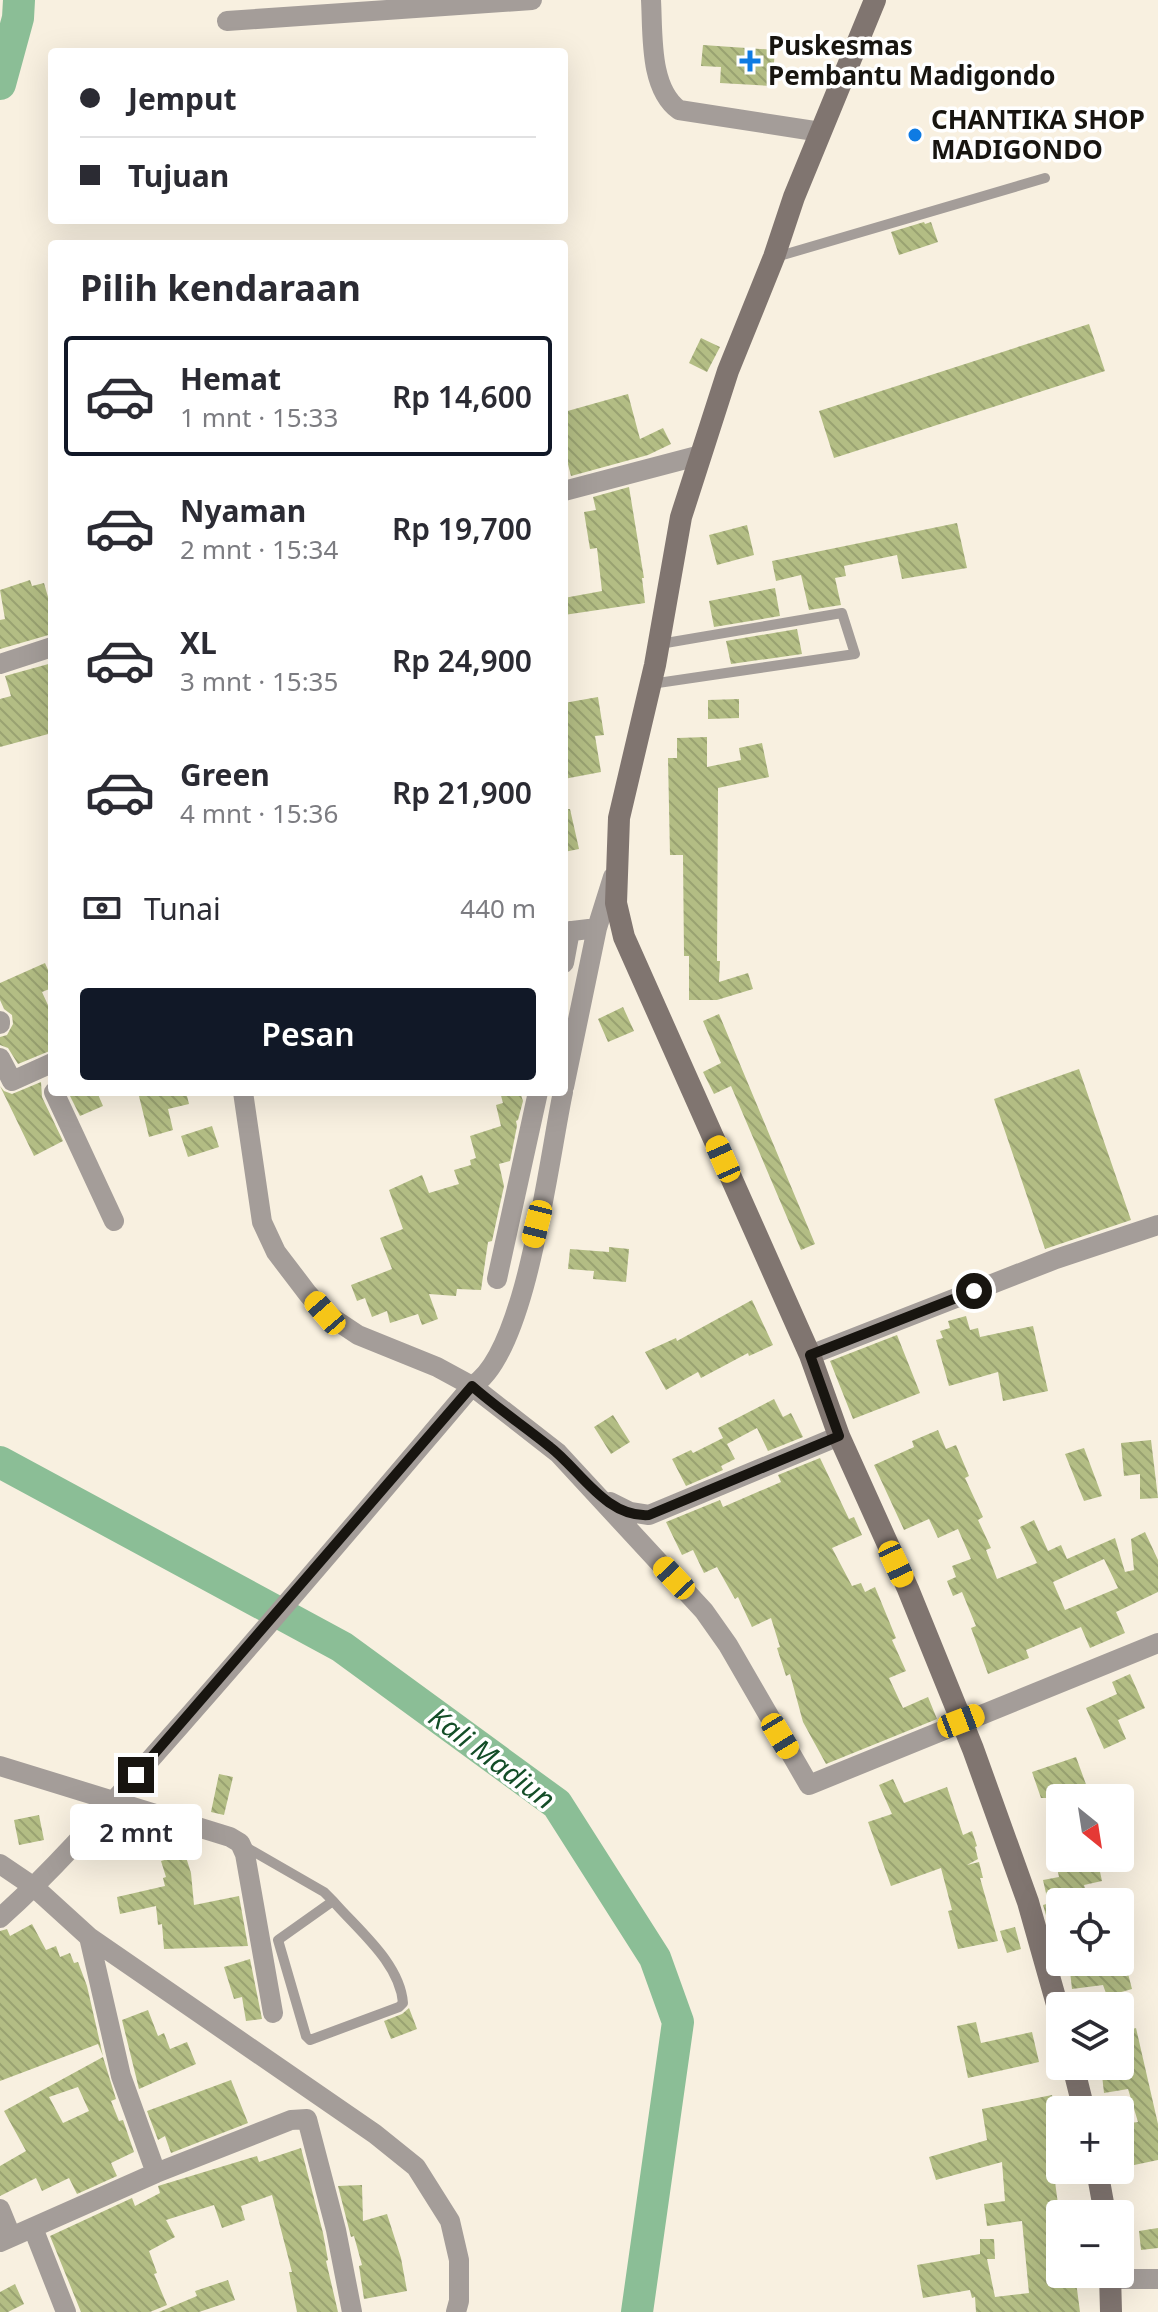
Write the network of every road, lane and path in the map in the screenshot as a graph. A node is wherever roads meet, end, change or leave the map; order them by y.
1 (532, 0) edge
2 (651, 0) edge
3 (875, 0) edge
4 (438, 3) edge
5 (329, 7) edge
6 (227, 21) dead end
7 (821, 132) junction
8 (1045, 178) dead end
9 (774, 257) junction
10 (701, 455) junction
11 (568, 490) edge
12 (659, 644) junction
13 (48, 648) edge
14 (0, 664) edge
15 (651, 684) junction
16 (616, 867) junction
17 (597, 928) junction
18 (568, 932) edge
19 (0, 1058) edge
20 (47, 1065) edge
21 (568, 1070) edge
22 (6, 1084) edge
23 (56, 1096) edge
24 (244, 1096) edge
25 (537, 1096) edge
26 (563, 1096) edge
27 (114, 1221) dead end
28 (1158, 1225) edge
29 (497, 1279) dead end
30 (810, 1355) junction
31 (472, 1386) junction
32 (839, 1436) junction
33 (597, 1495) junction
34 (1158, 1643) edge
35 (961, 1721) junction
36 (0, 1766) edge
37 (240, 1843) junction
38 (0, 1864) edge
39 (34, 1887) junction
40 (333, 1901) junction
41 (0, 1918) edge
42 (89, 1937) junction
43 (1053, 1992) edge
44 (273, 2013) dead end
45 (156, 2173) junction
46 (0, 2209) edge
47 (33, 2228) junction
48 (6, 2239) edge
49 (1134, 2278) edge
50 (1158, 2279) edge
51 (1110, 2288) edge
52 (66, 2312) edge
53 (352, 2312) edge
54 (456, 2312) edge
55 (1111, 2312) edge

1 - 4 street
2 - 7 street
3 - 7 main road
4 - 5 street
5 - 6 street
7 - 9 main road
8 - 9 lane
9 - 10 main road
10 - 11 street
10 - 12 main road
12 - 15 main road
12 - 15 lane
13 - 14 street
15 - 16 main road
16 - 17 street
16 - 30 main road
17 - 18 street
17 - 21 street
19 - 22 street
20 - 22 street
23 - 27 street
24 - 31 street
25 - 29 street
26 - 31 street
28 - 30 street
30 - 32 main road
31 - 33 street
31 - 39 street
32 - 33 street
32 - 35 main road
33 - 35 street
34 - 35 street
35 - 43 main road
36 - 37 street
37 - 40 lane
37 - 44 street
38 - 39 street
39 - 41 street
39 - 42 street
40 - 40 lane
42 - 45 street
42 - 54 street
45 - 47 street
45 - 53 street
46 - 48 street
47 - 48 street
47 - 52 street
49 - 50 street
51 - 55 main road

